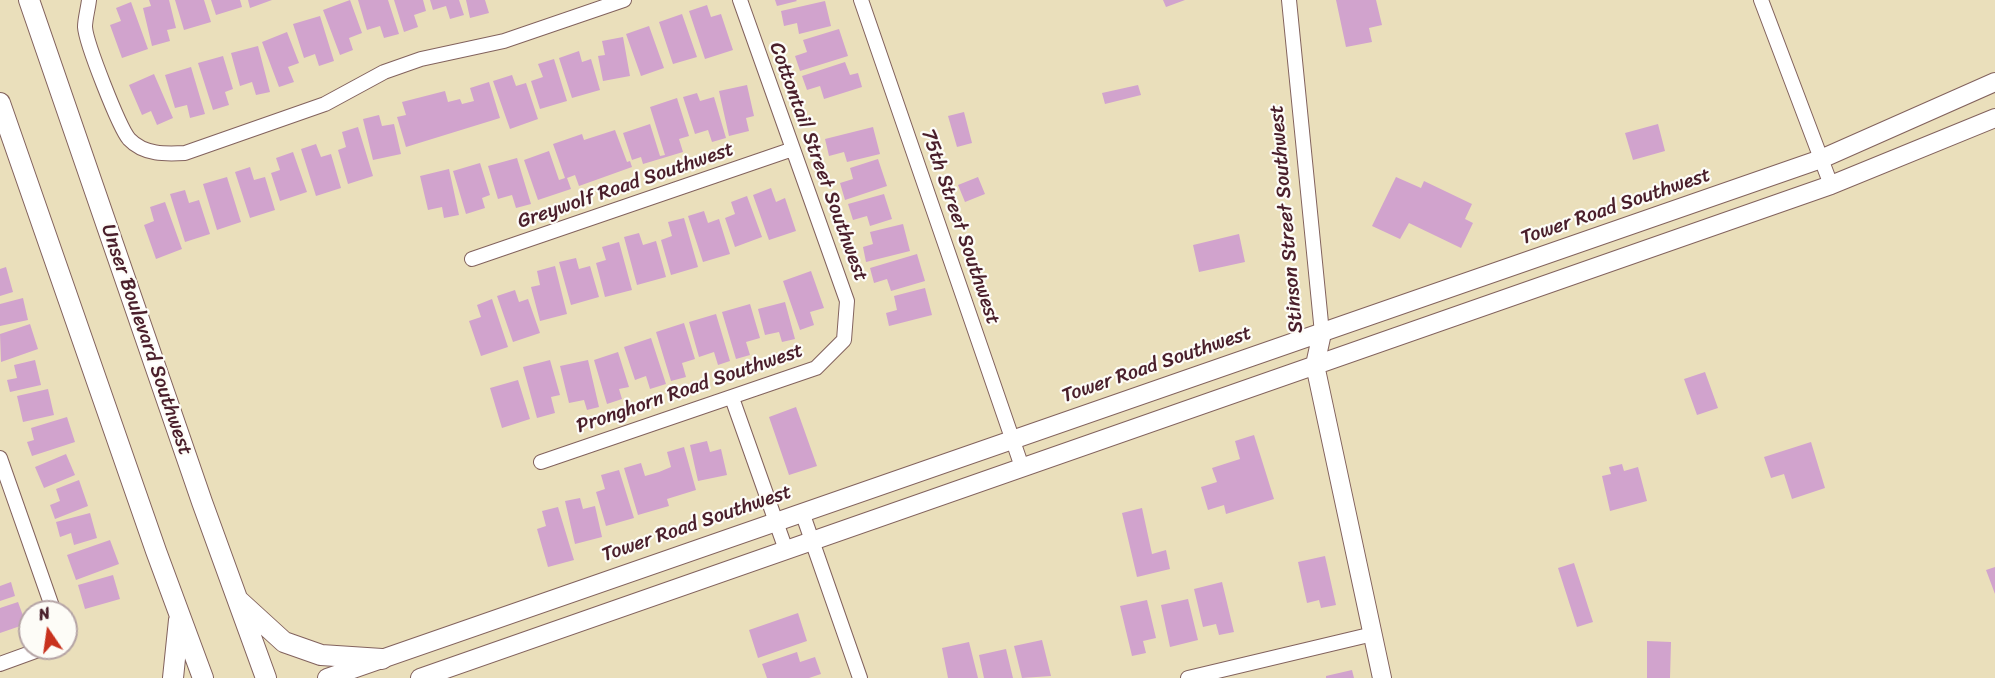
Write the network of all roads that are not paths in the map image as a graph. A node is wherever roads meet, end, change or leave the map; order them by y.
1 (29, 0) edge
2 (89, 0) edge
3 (624, 0) edge
4 (740, 0) edge
5 (861, 0) edge
6 (1289, 0) edge
7 (1761, 0) edge
8 (1995, 82) edge
9 (0, 103) edge
10 (1995, 118) edge
11 (793, 149) junction
12 (1821, 159) junction
13 (1831, 185) junction
14 (472, 259) dead end
15 (1322, 333) junction
16 (844, 340) joint
17 (1315, 365) junction
18 (732, 398) junction
19 (1012, 438) junction
20 (0, 458) edge
21 (541, 462) dead end
22 (1023, 467) junction
23 (802, 512) junction
24 (777, 520) junction
25 (812, 542) junction
26 (786, 550) junction
27 (235, 597) junction
28 (50, 600) edge
29 (179, 614) junction
30 (1373, 634) junction
31 (18, 657) edge
32 (382, 658) junction
33 (0, 664) edge
34 (173, 678) edge
35 (203, 678) edge
36 (266, 678) edge
37 (327, 678) edge
38 (420, 678) edge
39 (860, 678) edge
40 (1188, 678) edge
41 (1382, 678) edge

1 - 27 main road, Unser Boulevard Southwest
2 - 3 street
4 - 11 street, Cottontail Street Southwest
5 - 19 street, 75th Street Southwest
6 - 15 street, Stinson Street Southwest
7 - 12 street
8 - 12 street, Tower Road Southwest
9 - 29 main road
10 - 13 street
11 - 14 street, Greywolf Road Southwest
11 - 16 street, Cottontail Street Southwest
12 - 13 street
12 - 15 street, Tower Road Southwest
13 - 17 street
15 - 17 street, Stinson Street Southwest
15 - 19 street, Tower Road Southwest
16 - 18 street, Pronghorn Road Southwest
17 - 22 street
17 - 30 street, Stinson Street Southwest
18 - 21 street, Pronghorn Road Southwest
18 - 24 street
19 - 22 street, 75th Street Southwest
19 - 23 street, Tower Road Southwest
20 - 28 street
22 - 25 street
23 - 24 street, Tower Road Southwest
23 - 25 street
24 - 26 street
24 - 32 street, Tower Road Southwest
25 - 26 street
25 - 39 street
26 - 38 street
27 - 32 main road
27 - 36 main road, Unser Boulevard Southwest
29 - 34 main road
29 - 35 main road
30 - 40 street
30 - 41 street, Stinson Street Southwest
31 - 33 street
32 - 37 street, Tower Road Southwest

